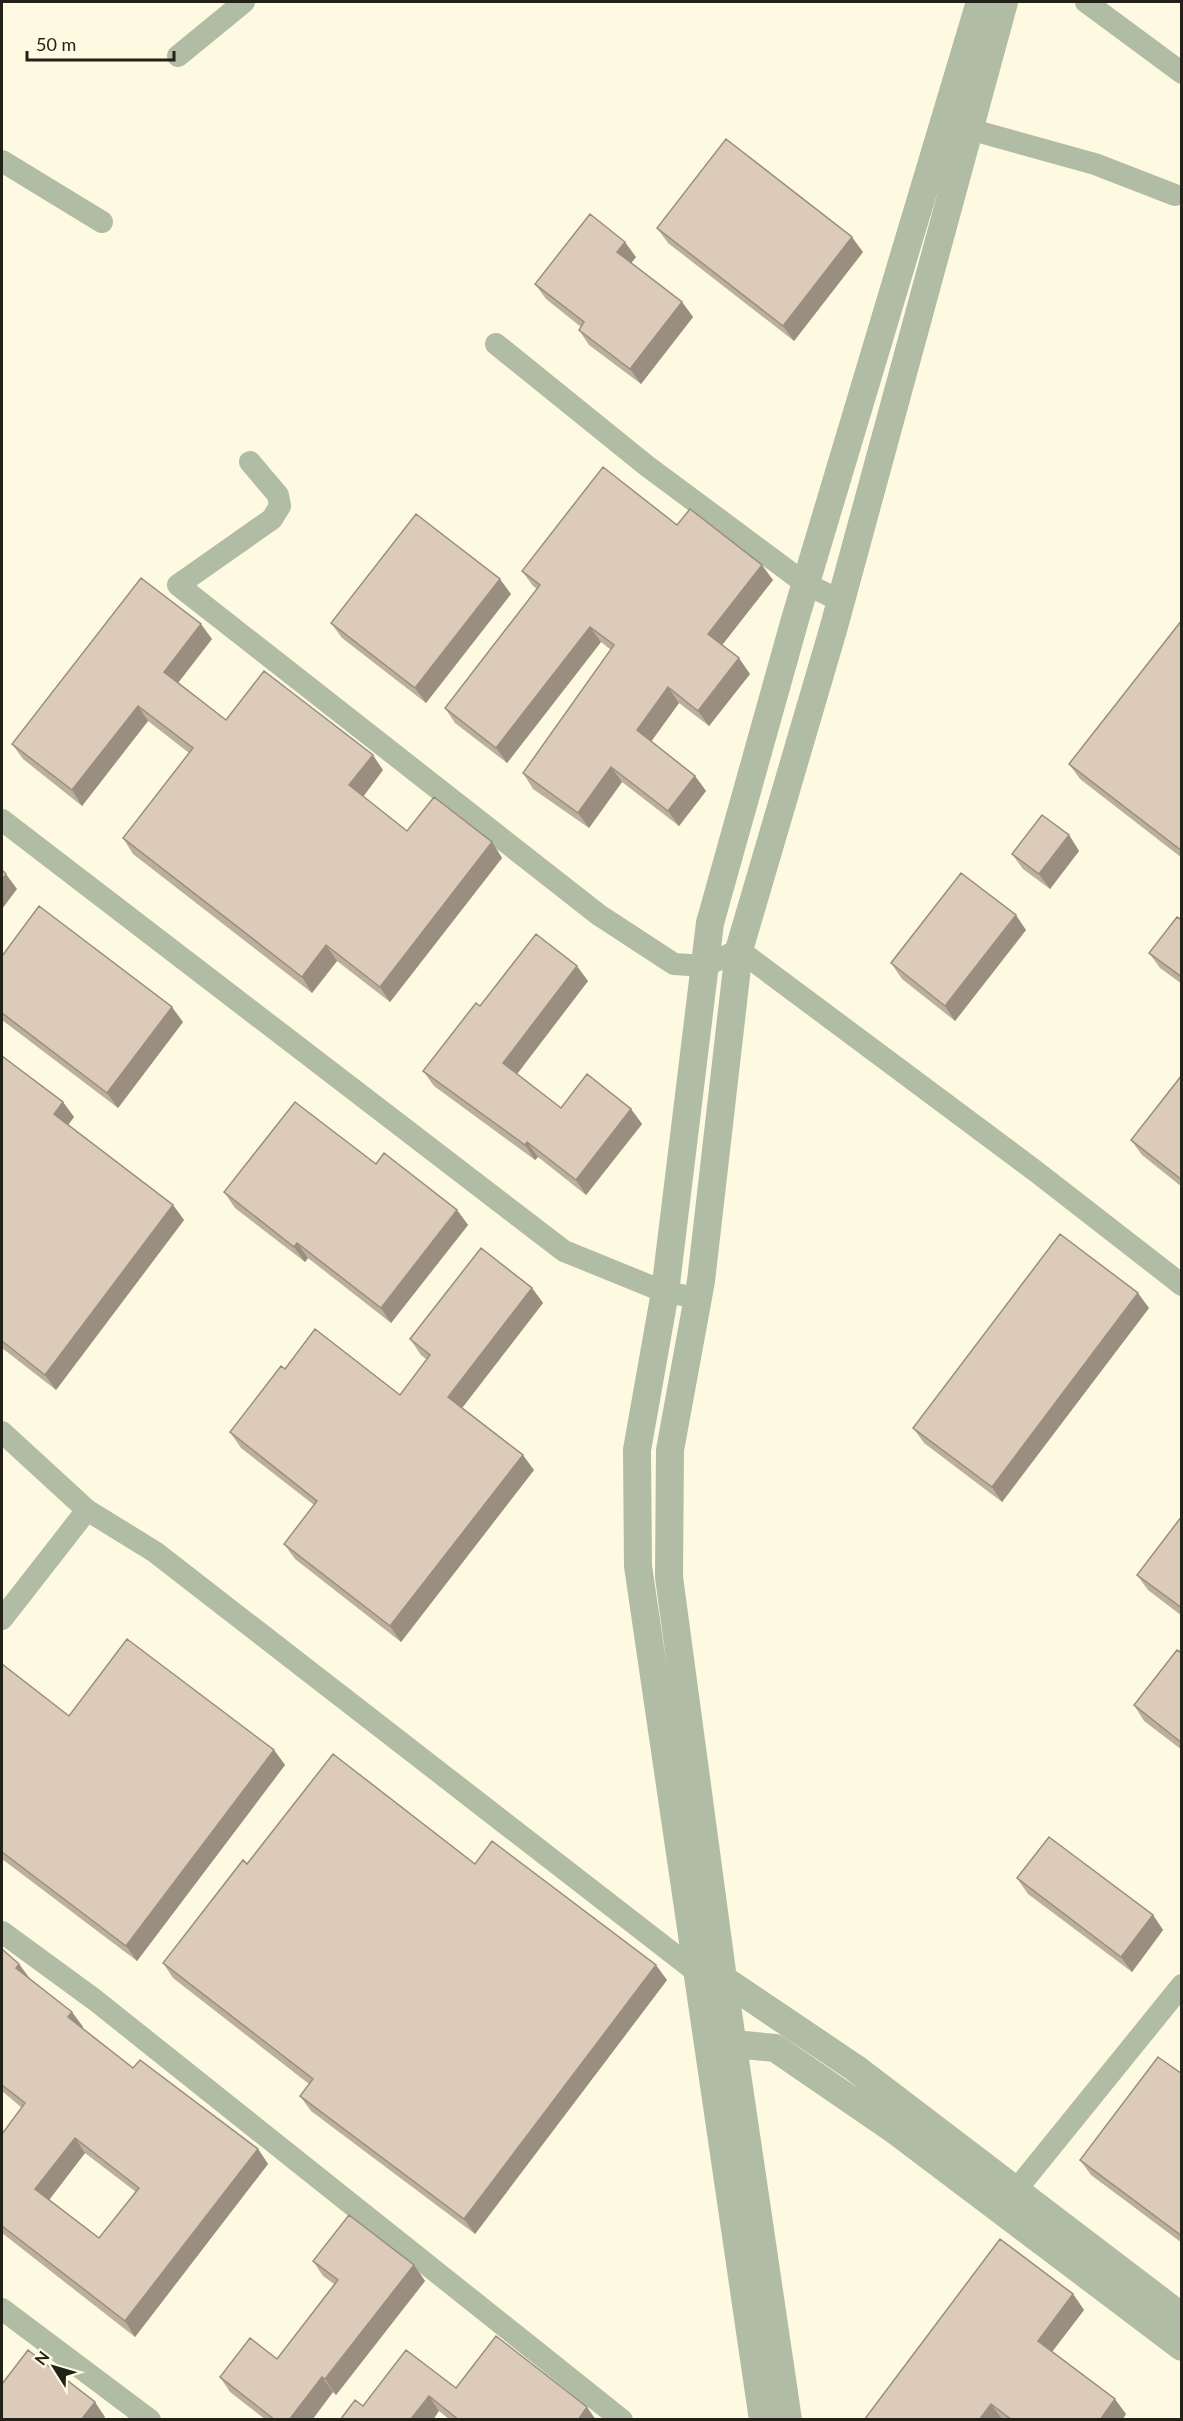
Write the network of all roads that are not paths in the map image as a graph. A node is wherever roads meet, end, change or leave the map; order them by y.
1 (244, 2) edge
2 (980, 2) edge
3 (1004, 2) edge
4 (1086, 2) edge
5 (178, 56) dead end
6 (1182, 73) edge
7 (969, 129) junction
8 (2, 161) edge
9 (1175, 195) dead end
10 (102, 222) dead end
11 (496, 344) dead end
12 (250, 462) dead end
13 (806, 584) junction
14 (841, 601) junction
15 (2, 820) edge
16 (739, 950) junction
17 (705, 966) junction
18 (1182, 1285) edge
19 (665, 1292) junction
20 (698, 1298) junction
21 (2, 1432) edge
22 (87, 1510) junction
23 (2, 1619) edge
24 (2, 1932) edge
25 (710, 1976) junction
26 (1182, 1985) edge
27 (721, 2046) junction
28 (1016, 2190) junction
29 (2, 2309) edge
30 (1182, 2317) edge
31 (1182, 2347) edge
32 (150, 2420) edge
33 (622, 2420) edge
34 (763, 2420) edge
35 (788, 2420) edge

1 - 5 street
2 - 13 street
3 - 7 street
4 - 6 street
7 - 9 street
7 - 14 street
8 - 10 street
11 - 13 street
12 - 17 street
13 - 14 street
13 - 17 street
14 - 16 street
15 - 19 street
16 - 17 street
16 - 18 street
16 - 20 street
17 - 19 street
19 - 20 street
19 - 25 street
20 - 25 street
21 - 22 street
22 - 23 street
22 - 25 street
24 - 33 street
25 - 27 street
25 - 28 street
26 - 28 street
27 - 31 street
27 - 34 street
27 - 35 street
28 - 30 street
29 - 32 street

